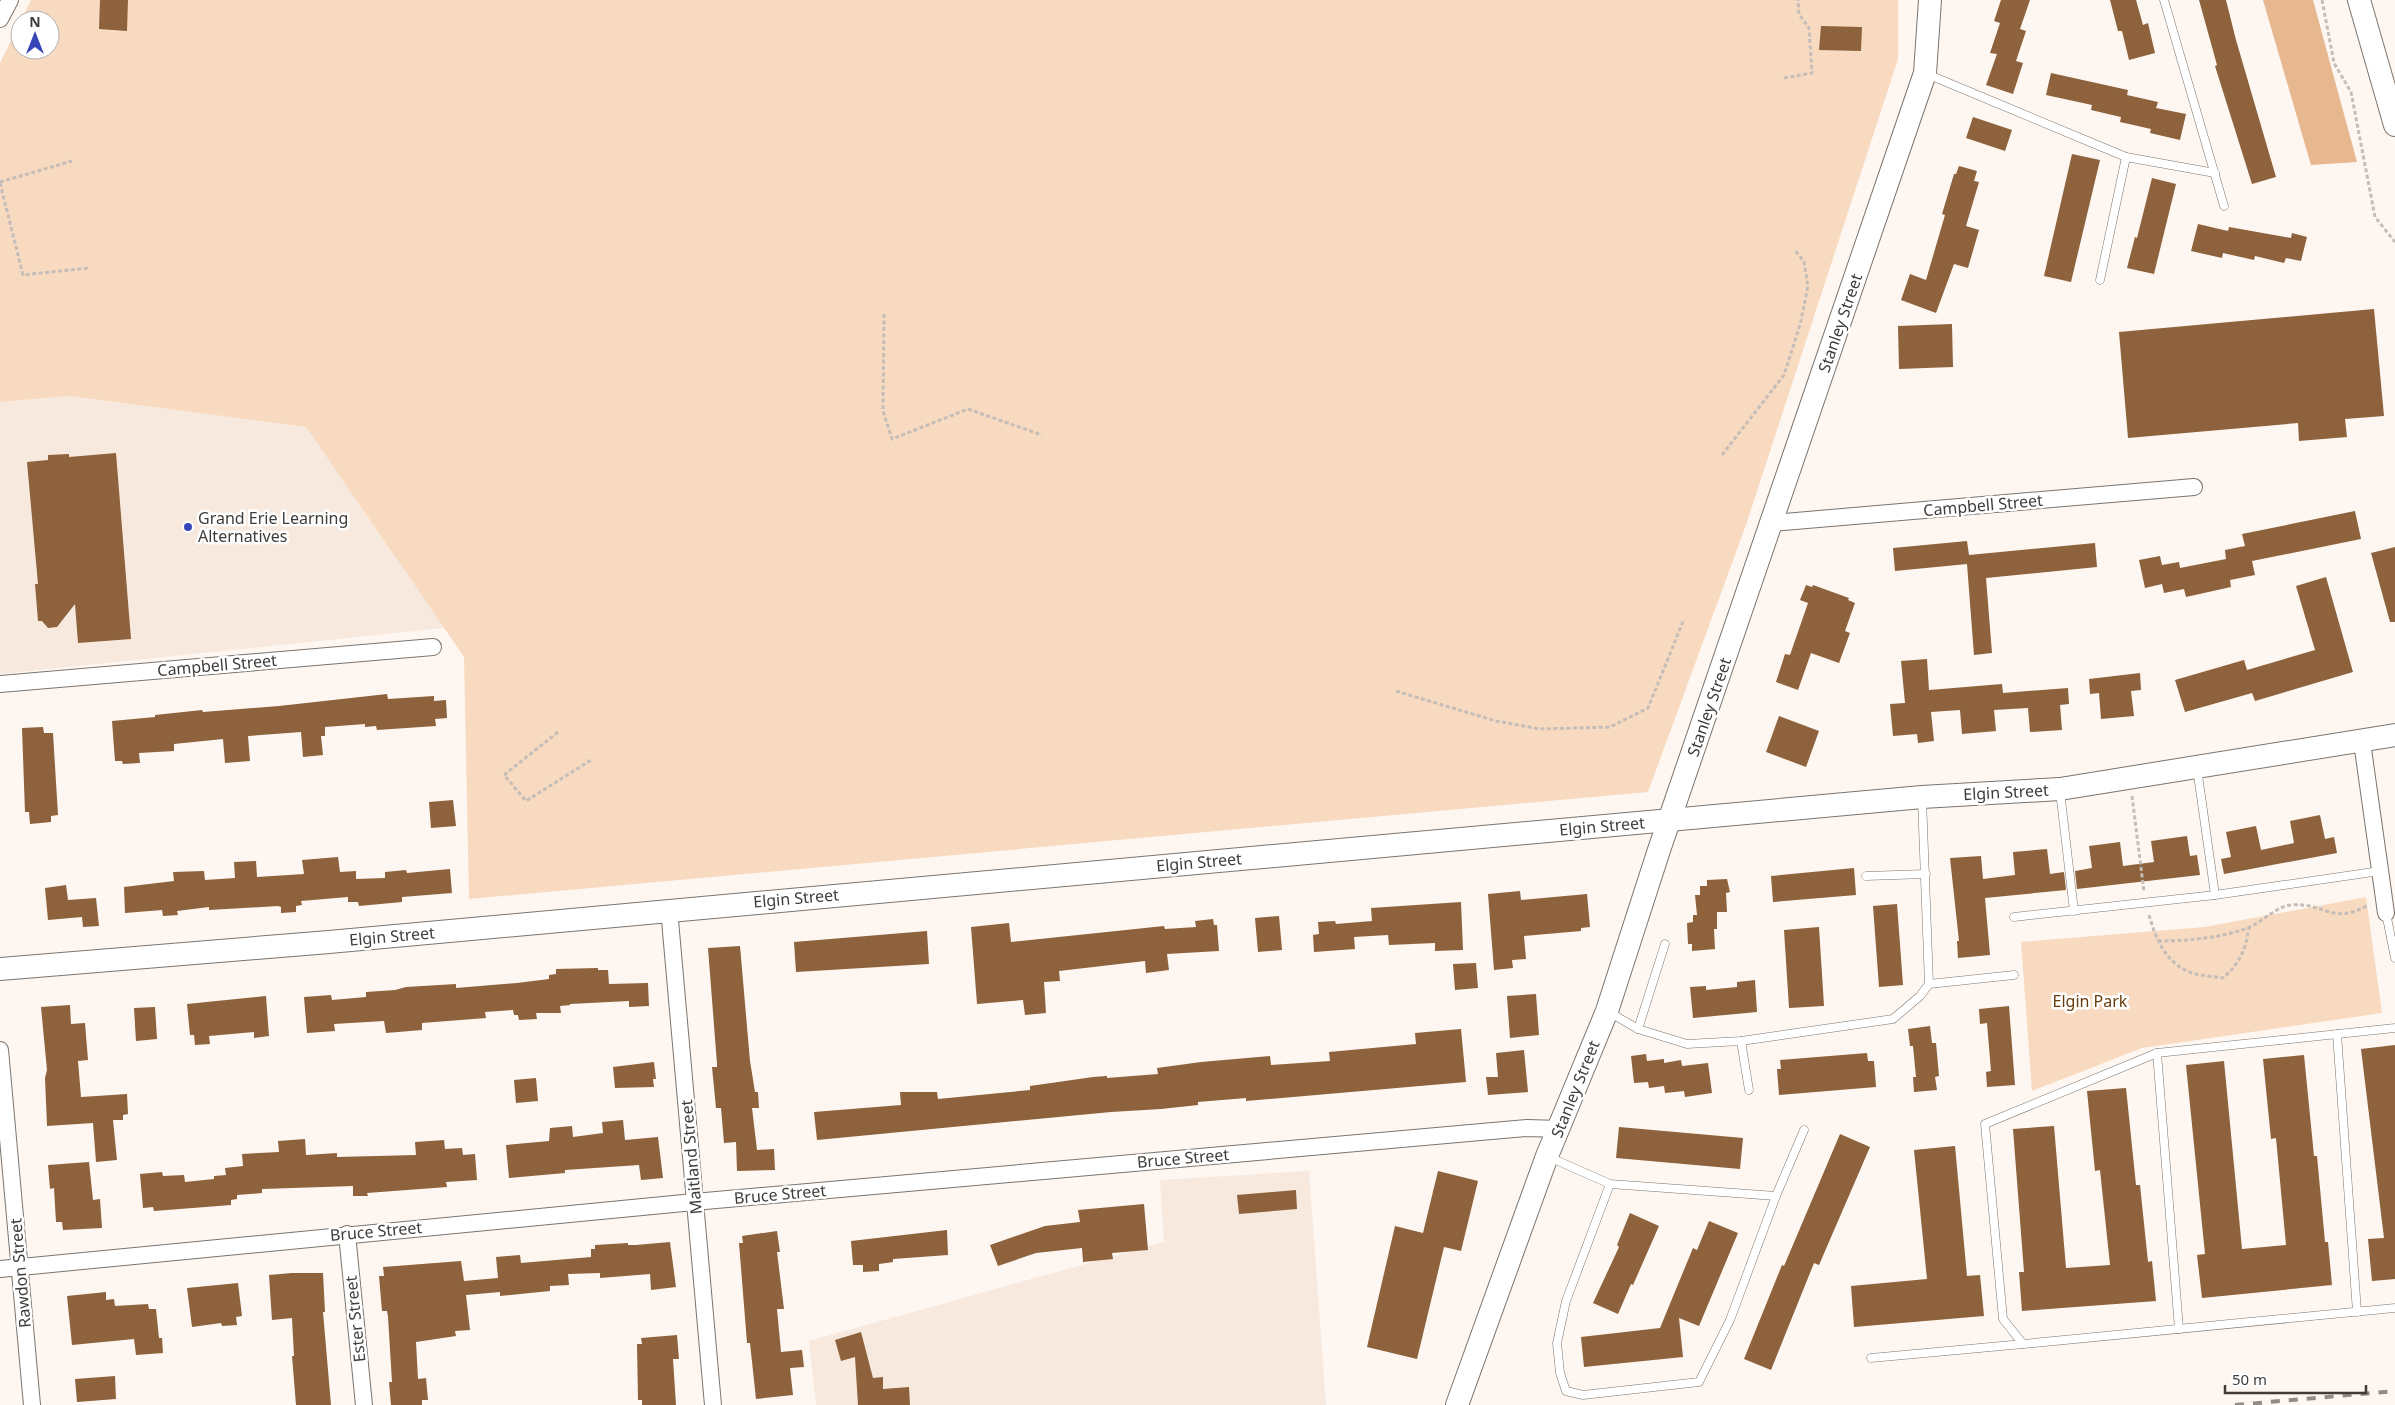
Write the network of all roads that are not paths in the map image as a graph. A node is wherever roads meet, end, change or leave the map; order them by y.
1 (10, 0) edge
2 (1930, 0) edge
3 (2164, 0) edge
4 (2360, 0) edge
5 (0, 19) edge
6 (1925, 73) junction
7 (2395, 125) edge
8 (2126, 157) junction
9 (2215, 173) junction
10 (2224, 206) dead end
11 (2100, 280) dead end
12 (2194, 487) dead end
13 (1772, 522) junction
14 (433, 646) dead end
15 (0, 684) edge
16 (2395, 735) edge
17 (2362, 742) junction
18 (2197, 768) junction
19 (2060, 789) junction
20 (1922, 797) junction
21 (1670, 819) junction
22 (2380, 871) junction
23 (1926, 874) junction
24 (1866, 876) dead end
25 (2215, 895) junction
26 (669, 909) junction
27 (2074, 911) junction
28 (2386, 914) joint
29 (2014, 917) dead end
30 (1664, 944) dead end
31 (2395, 958) edge
32 (0, 969) edge
33 (2014, 975) dead end
34 (1929, 984) junction
35 (1607, 1011) junction
36 (2395, 1028) edge
37 (1638, 1029) junction
38 (2337, 1034) junction
39 (1741, 1041) junction
40 (0, 1050) edge
41 (2157, 1053) junction
42 (1749, 1090) dead end
43 (1560, 1129) junction
44 (1804, 1130) dead end
45 (1547, 1156) junction
46 (1610, 1184) junction
47 (1776, 1196) junction
48 (694, 1202) junction
49 (347, 1234) junction
50 (19, 1267) junction
51 (0, 1269) edge
52 (2395, 1308) edge
53 (2357, 1312) junction
54 (2179, 1329) junction
55 (2023, 1344) junction
56 (1871, 1358) dead end
57 (32, 1405) edge
58 (364, 1405) edge
59 (713, 1405) edge
60 (1457, 1405) edge

1 - 5 street
2 - 6 main road, Stanley Street
3 - 9 lane
4 - 7 main road
6 - 8 lane
6 - 13 main road, Stanley Street
8 - 9 lane
8 - 11 lane
9 - 10 lane
12 - 13 street, Campbell Street
13 - 21 main road, Stanley Street
14 - 15 street, Campbell Street
16 - 17 main road, Elgin Street
17 - 18 main road, Elgin Street
17 - 22 street
18 - 19 main road, Elgin Street
18 - 25 lane
19 - 20 main road, Elgin Street
19 - 27 lane
20 - 21 main road, Elgin Street
20 - 23 lane
21 - 26 main road, Elgin Street
21 - 35 main road, Stanley Street
22 - 25 lane
22 - 28 street
23 - 24 lane
23 - 34 lane
25 - 27 lane
26 - 32 main road, Elgin Street
26 - 48 street, Maitland Street
27 - 29 lane
28 - 31 lane
30 - 37 lane
33 - 34 lane
34 - 39 lane
35 - 37 lane
35 - 43 main road, Stanley Street
36 - 38 lane
37 - 39 lane
38 - 41 lane
38 - 53 lane
39 - 42 lane
40 - 50 street, Rawdon Street
41 - 54 lane
41 - 55 lane
43 - 45 main road, Stanley Street
43 - 48 street, Bruce Street
44 - 47 lane
45 - 46 lane
45 - 60 main road, Stanley Street
46 - 47 lane
46 - 47 lane
48 - 49 street, Bruce Street
48 - 59 street, Maitland Street
49 - 50 street, Bruce Street
49 - 58 street, Ester Street
50 - 51 street, Bruce Street
50 - 57 street, Rawdon Street
52 - 53 lane
53 - 54 lane
54 - 55 lane
55 - 56 lane

